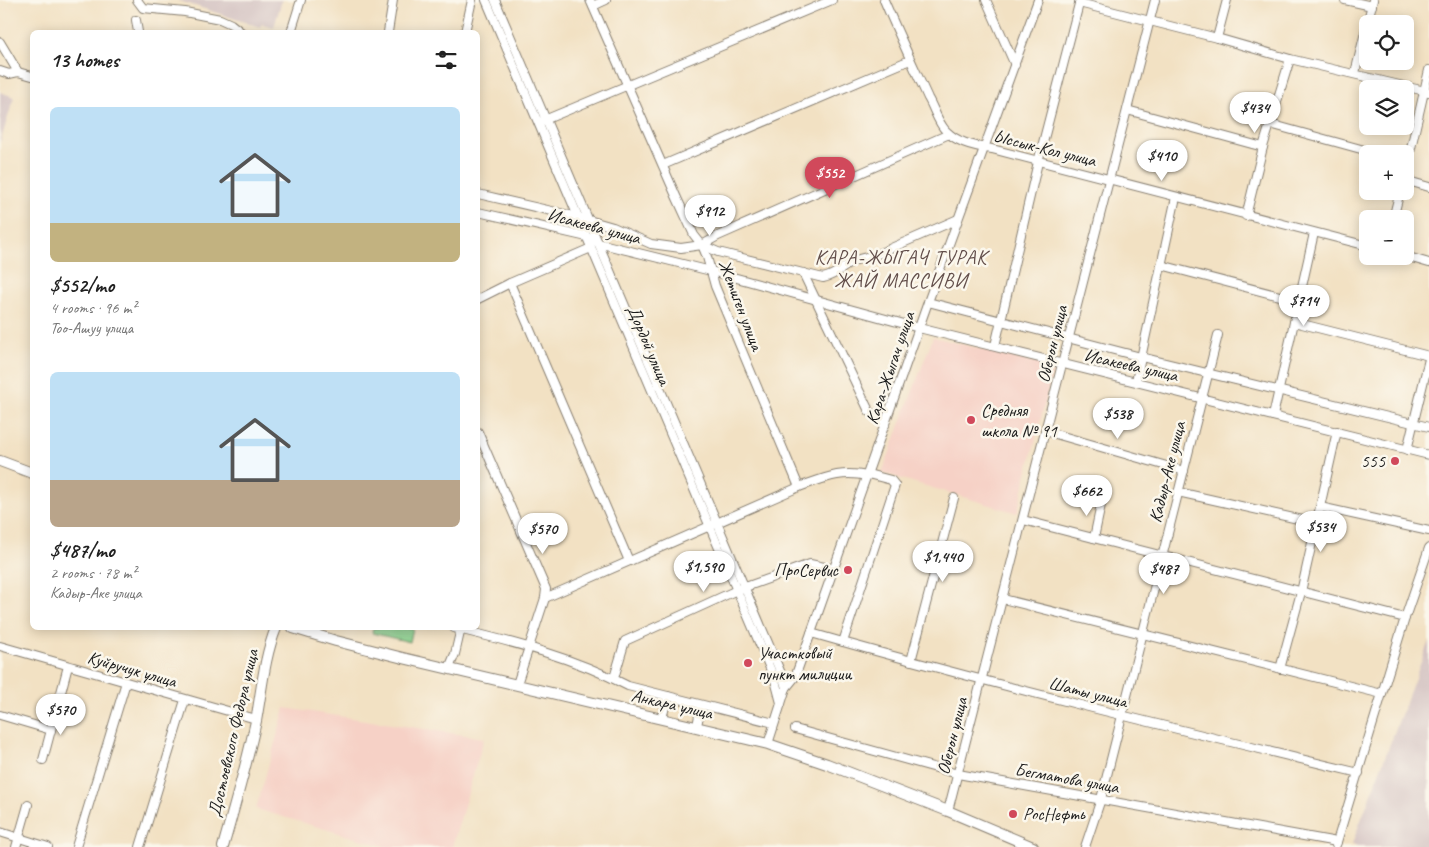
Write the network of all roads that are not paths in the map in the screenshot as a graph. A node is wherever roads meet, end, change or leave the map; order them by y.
1 (137, 0) edge
2 (302, 0) edge
3 (393, 0) edge
4 (486, 0) edge
5 (495, 0) edge
6 (606, 0) edge
7 (832, 0) edge
8 (884, 0) edge
9 (986, 0) edge
10 (1038, 0) edge
11 (1155, 0) edge
12 (1227, 0) edge
13 (1345, 0) edge
14 (473, 1) edge
15 (1079, 1) edge
16 (591, 3) edge
17 (1372, 3) edge
18 (136, 20) dead end
19 (1149, 22) junction
20 (138, 30) edge
21 (238, 30) edge
22 (292, 30) edge
23 (388, 30) edge
24 (466, 30) edge
25 (1217, 38) junction
26 (0, 42) edge
27 (1290, 58) junction
28 (910, 60) junction
29 (1015, 65) junction
30 (1429, 70) edge
31 (0, 71) edge
32 (18, 72) junction
33 (1355, 73) junction
34 (30, 75) edge
35 (628, 84) junction
36 (1426, 91) edge
37 (1127, 110) junction
38 (542, 121) junction
39 (1270, 124) junction
40 (950, 134) junction
41 (1411, 145) edge
42 (1263, 147) junction
43 (984, 148) junction
44 (1359, 148) edge
45 (1038, 162) junction
46 (663, 165) junction
47 (1108, 180) junction
48 (1414, 183) edge
49 (1429, 187) edge
50 (480, 194) edge
51 (1176, 197) junction
52 (480, 212) edge
53 (1246, 216) junction
54 (578, 217) junction
55 (958, 219) junction
56 (588, 220) junction
57 (1314, 233) junction
58 (587, 238) junction
59 (598, 243) junction
60 (1359, 244) edge
61 (702, 245) junction
62 (591, 248) junction
63 (1414, 259) edge
64 (1429, 263) edge
65 (1161, 265) junction
66 (711, 271) junction
67 (803, 273) junction
68 (510, 283) junction
69 (480, 298) edge
70 (817, 299) junction
71 (1299, 301) junction
72 (928, 302) junction
73 (1000, 320) junction
74 (1294, 322) junction
75 (920, 328) junction
76 (1218, 335) dead end
77 (1068, 338) junction
78 (995, 346) junction
79 (1141, 357) junction
80 (1429, 357) edge
81 (1062, 364) junction
82 (1207, 373) junction
83 (1136, 381) junction
84 (1278, 391) junction
85 (1201, 397) junction
86 (1273, 416) junction
87 (1413, 424) junction
88 (885, 425) junction
89 (1429, 427) edge
90 (1045, 430) junction
91 (1337, 431) junction
92 (480, 437) edge
93 (1407, 450) junction
94 (1429, 455) edge
95 (0, 461) edge
96 (1184, 471) junction
97 (30, 472) edge
98 (868, 475) junction
99 (800, 487) junction
100 (1178, 492) junction
101 (954, 498) dead end
102 (1102, 500) dead end
103 (1320, 507) junction
104 (1023, 520) junction
105 (1316, 523) junction
106 (714, 525) junction
107 (1429, 531) edge
108 (1094, 538) junction
109 (1429, 548) edge
110 (1162, 556) junction
111 (629, 561) junction
112 (834, 568) junction
113 (741, 589) junction
114 (1301, 592) junction
115 (545, 598) junction
116 (1003, 599) junction
117 (1405, 618) junction
118 (275, 630) edge
119 (300, 630) edge
120 (459, 630) edge
121 (466, 630) edge
122 (811, 633) junction
123 (1143, 634) junction
124 (843, 642) junction
125 (0, 646) edge
126 (528, 648) junction
127 (911, 662) junction
128 (68, 666) junction
129 (449, 668) junction
130 (1280, 669) junction
131 (614, 678) junction
132 (783, 678) junction
133 (792, 680) junction
134 (982, 681) junction
135 (126, 682) junction
136 (517, 684) junction
137 (786, 688) junction
138 (1382, 694) junction
139 (668, 696) junction
140 (185, 700) junction
141 (781, 704) junction
142 (701, 705) junction
143 (0, 715) edge
144 (1121, 716) junction
145 (662, 718) junction
146 (256, 719) junction
147 (774, 723) junction
148 (697, 726) junction
149 (795, 729) dead end
150 (51, 730) junction
151 (768, 744) junction
152 (43, 760) dead end
153 (1360, 773) junction
154 (958, 774) junction
155 (1101, 799) junction
156 (28, 806) dead end
157 (948, 811) junction
158 (0, 832) edge
159 (18, 838) junction
160 (1337, 845) edge
161 (16, 847) edge
162 (48, 847) edge
163 (76, 847) edge
164 (140, 847) edge
165 (223, 847) edge
166 (1033, 847) edge
167 (1085, 847) edge

1 - 21 street
2 - 22 street
3 - 23 street
4 - 38 street, Дордой улица
5 - 38 street, Дордой улица
6 - 16 street
7 - 35 street
8 - 28 street
9 - 29 street
10 - 29 street, Кара-Жыгач улица
11 - 19 street, Оберон улица
12 - 25 street
13 - 17 street
14 - 24 street
15 - 19 street
15 - 45 street
16 - 35 street, Жетиген улица
17 - 33 street
18 - 20 street
19 - 25 street
19 - 37 street, Оберон улица
25 - 27 street
26 - 32 street
27 - 33 street
27 - 39 street
28 - 40 street
28 - 46 street
29 - 43 street, Кара-Жыгач улица
30 - 36 street
31 - 32 street
32 - 34 street
33 - 36 street
35 - 38 street
35 - 46 street, Жетиген улица
36 - 41 street
37 - 42 street
37 - 47 street, Оберон улица
38 - 54 street, Дордой улица
38 - 56 street, Дордой улица
39 - 42 street
39 - 44 street
40 - 43 street, Ыссык-Кол улица
40 - 61 street
42 - 53 street
43 - 45 street, Ыссык-Кол улица
43 - 55 street, Кара-Жыгач улица
45 - 47 street, Ыссык-Кол улица
45 - 73 street
46 - 61 street, Жетиген улица
47 - 51 street, Ыссык-Кол улица
47 - 77 street, Оберон улица
48 - 49 street
50 - 54 street, Исакеева улица
51 - 53 street, Ыссык-Кол улица
51 - 65 street
52 - 58 street, Исакеева улица
53 - 57 street, Ыссык-Кол улица
54 - 56 street, Исакеева улица
54 - 58 street, Дордой улица
55 - 67 street, Исакеева улица
55 - 72 street, Кара-Жыгач улица
56 - 59 street, Дордой улица
56 - 61 street, Исакеева улица
57 - 60 street, Ыссык-Кол улица
57 - 71 street
58 - 59 street, Исакеева улица
58 - 62 street, Дордой улица
59 - 66 street, Исакеева улица
59 - 106 street, Дордой улица
61 - 66 street, Жетиген улица
61 - 67 street, Исакеева улица
62 - 68 street
62 - 106 street, Дордой улица
63 - 64 street
65 - 71 street
65 - 79 street
66 - 70 street, Исакеева улица
66 - 99 street, Жетиген улица
67 - 70 street
68 - 69 street
68 - 111 street
70 - 75 street, Исакеева улица
70 - 88 street
71 - 74 street
72 - 73 street, Исакеева улица
72 - 75 street, Кара-Жыгач улица
73 - 77 street, Исакеева улица
73 - 78 street
74 - 80 street
74 - 84 street
75 - 78 street, Исакеева улица
75 - 88 street, Кара-Жыгач улица
76 - 82 street, Кадыр-Аке улица
77 - 79 street, Исакеева улица
77 - 81 street, Оберон улица
78 - 81 street, Исакеева улица
79 - 82 street, Исакеева улица
79 - 83 street
80 - 87 street
81 - 83 street, Исакеева улица
81 - 90 street, Оберон улица
82 - 84 street, Исакеева улица
82 - 85 street, Кадыр-Аке улица
83 - 85 street, Исакеева улица
84 - 86 street
84 - 87 street, Исакеева улица
85 - 86 street, Исакеева улица
85 - 96 street, Кадыр-Аке улица
86 - 91 street, Исакеева улица
87 - 89 street, Исакеева улица
87 - 93 street
88 - 98 street, Кара-Жыгач улица
90 - 96 street
90 - 104 street, Оберон улица
91 - 93 street, Исакеева улица
91 - 103 street
92 - 115 street
93 - 94 street, Исакеева улица
95 - 97 main road
96 - 100 street, Кадыр-Аке улица
98 - 99 street
98 - 112 street, Кара-Жыгач улица
98 - 124 street
99 - 106 street
100 - 105 street
100 - 110 street, Кадыр-Аке улица
101 - 127 street
102 - 108 street
103 - 105 street
103 - 107 street
104 - 108 street
104 - 116 street, Оберон улица
105 - 114 street
106 - 111 street
106 - 113 street, Дордой улица
108 - 110 street
109 - 117 street
110 - 114 street
110 - 123 street, Кадыр-Аке улица
111 - 115 street
112 - 113 street
112 - 122 street, Кара-Жыгач улица
113 - 131 street
113 - 132 street, Дордой улица
113 - 141 street, Дордой улица
114 - 117 street
114 - 130 street
115 - 126 street
116 - 123 street
116 - 134 street, Оберон улица
117 - 138 street
118 - 146 main road, Достоевского Федора улица
119 - 129 main road, Анкара улица
120 - 129 street
121 - 126 street
122 - 124 street, Шаты улица
122 - 133 street, Кара-Жыгач улица
123 - 130 street
123 - 144 street, Кадыр-Аке улица
124 - 127 street, Шаты улица
125 - 128 street, Куйручук улица
126 - 131 street
126 - 136 street
127 - 134 street, Шаты улица
128 - 135 street, Куйручук улица
128 - 150 street
129 - 136 main road, Анкара улица
130 - 138 street
131 - 139 street
132 - 133 street
132 - 137 street, Дордой улица
133 - 137 street, Кара-Жыгач улица
134 - 144 street, Шаты улица
134 - 154 street, Оберон улица
135 - 140 street, Куйручук улица
135 - 163 street
136 - 145 main road, Анкара улица
137 - 141 street, Кара-Жыгач улица
138 - 153 street
139 - 142 street
139 - 145 street
140 - 146 street, Куйручук улица
140 - 164 street
141 - 147 street, Кара-Жыгач улица
142 - 147 street
142 - 148 street
143 - 150 street
144 - 153 street, Шаты улица
144 - 155 street, Кадыр-Аке улица
145 - 148 main road, Анкара улица
146 - 165 main road, Достоевского Федора улица
147 - 151 street, Кара-Жыгач улица
148 - 151 main road, Анкара улица
149 - 154 street, Бегматова улица
150 - 152 street
151 - 157 main road, Анкара улица
153 - 160 street
154 - 155 street, Бегматова улица
154 - 157 street, Оберон улица
155 - 160 street, Бегматова улица
155 - 167 street, Кадыр-Аке улица
156 - 159 street
157 - 166 main road, Анкара улица
158 - 159 street
159 - 161 street
159 - 162 street

